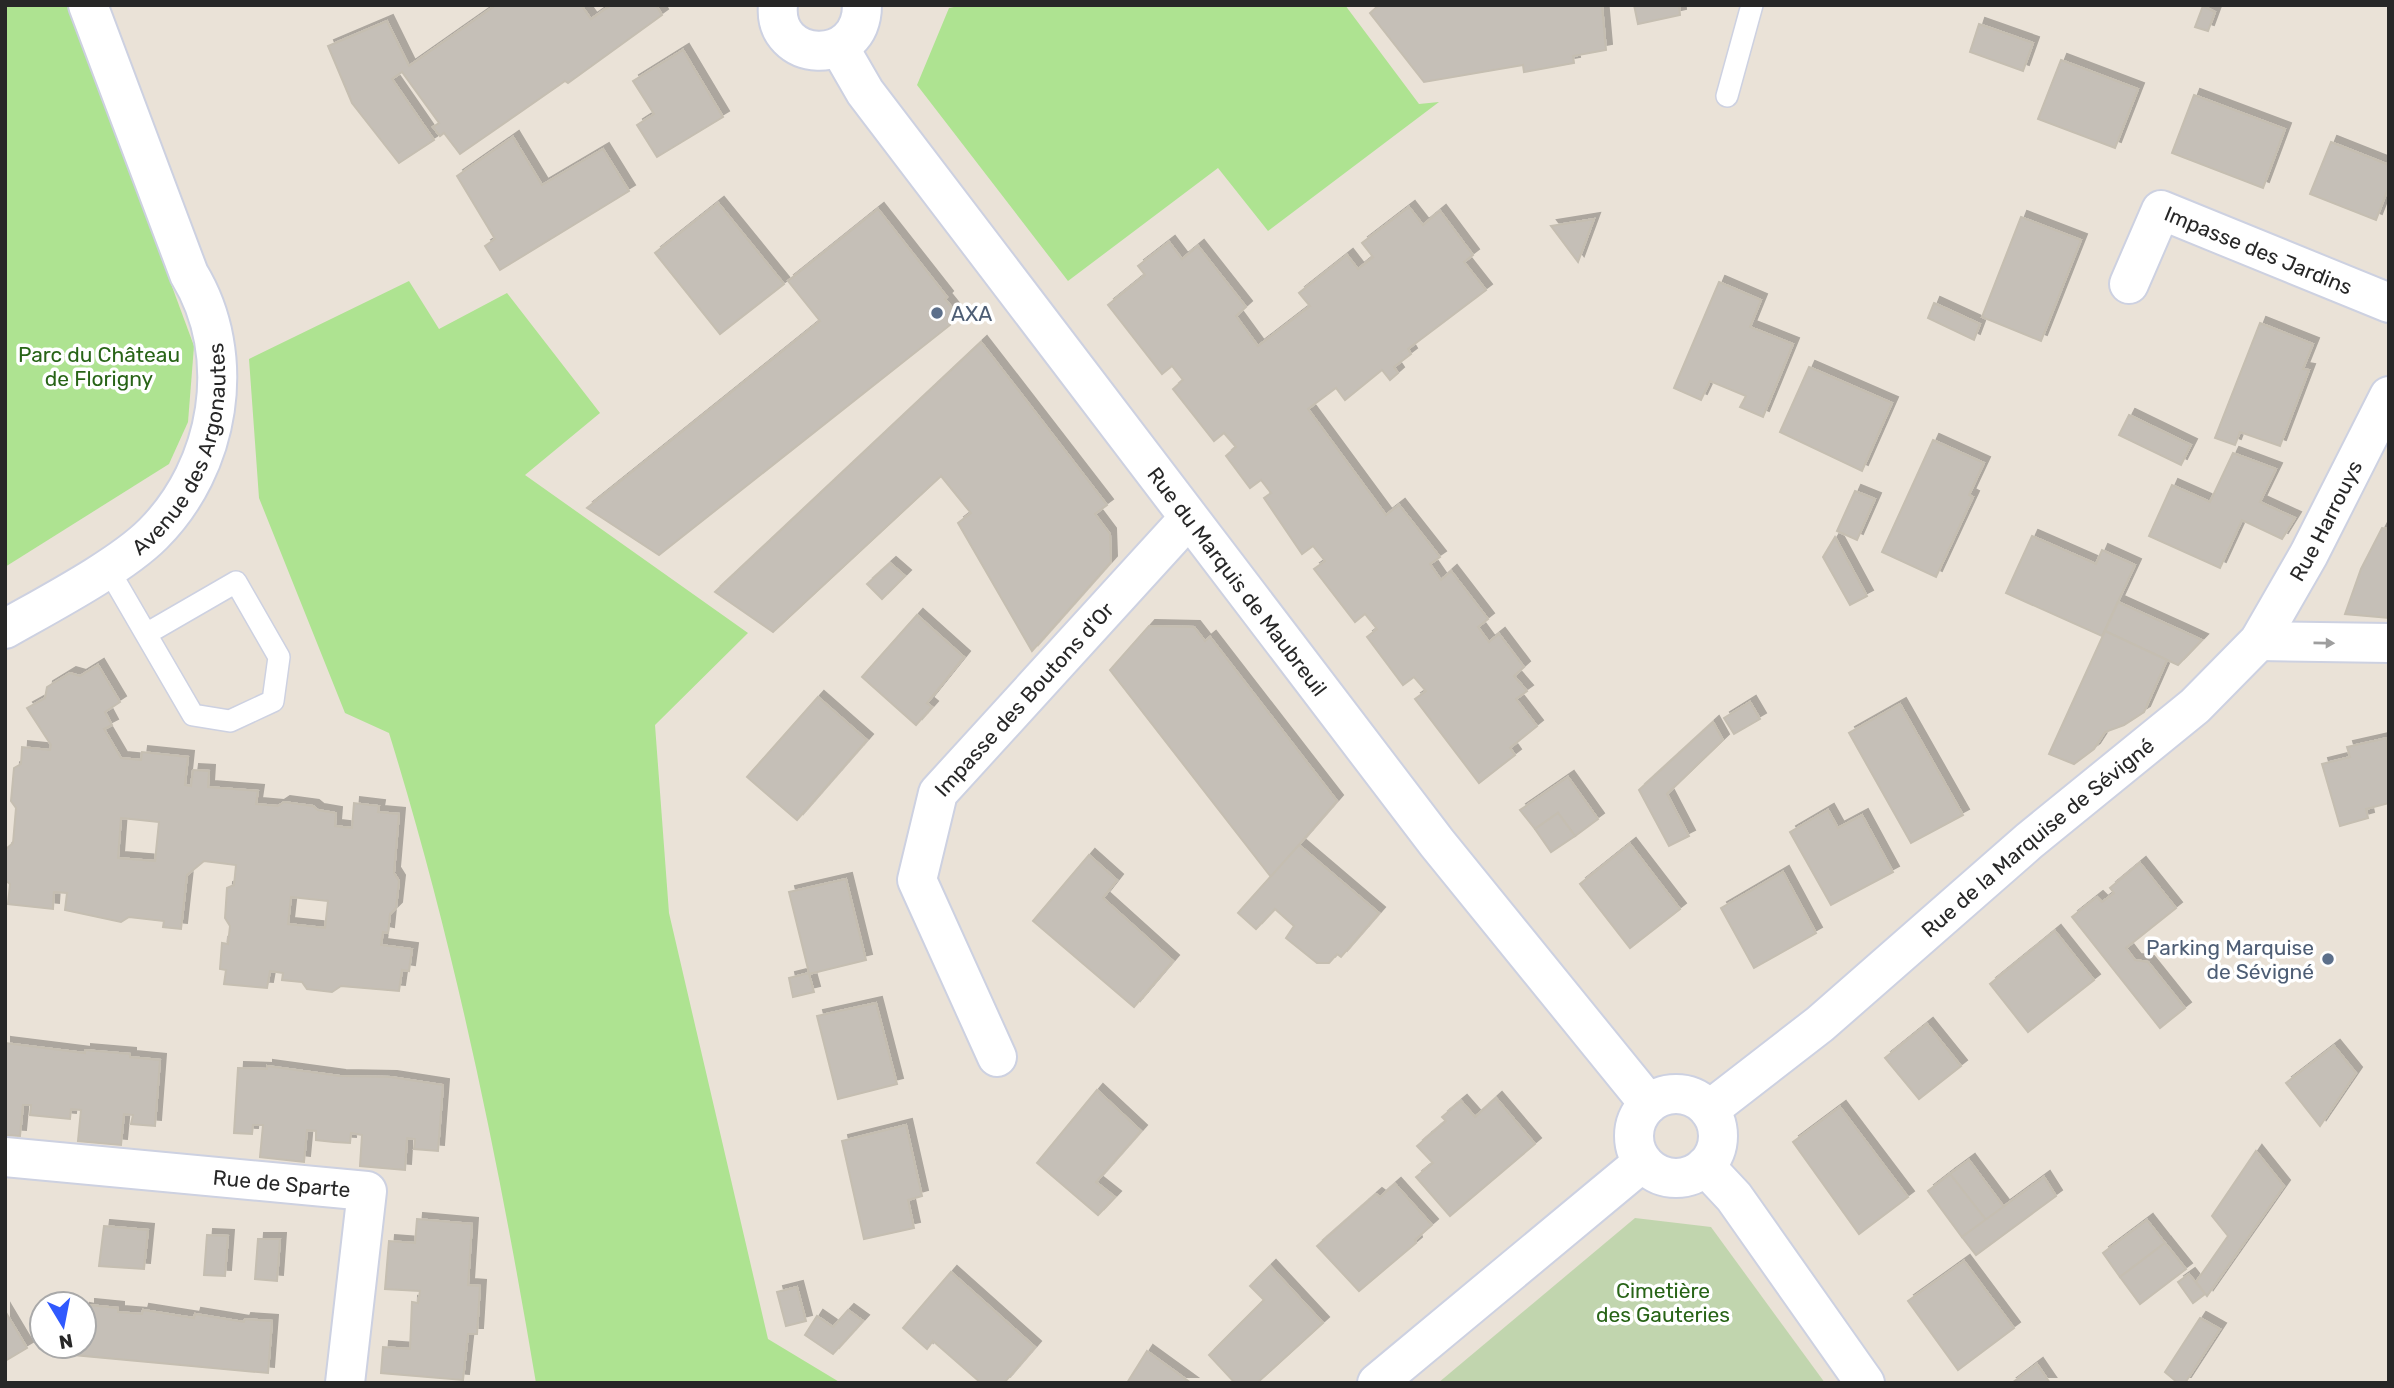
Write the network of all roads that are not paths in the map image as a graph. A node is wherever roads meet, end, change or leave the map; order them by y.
1 (88, 5) edge
2 (778, 5) edge
3 (862, 5) edge
4 (1752, 5) edge
5 (839, 47) junction
6 (1727, 96) dead end
7 (2129, 284) dead end
8 (2389, 303) edge
9 (2389, 397) edge
10 (1188, 519) junction
11 (107, 567) junction
12 (5, 629) edge
13 (146, 634) junction
14 (2259, 641) junction
15 (2389, 643) edge
16 (997, 1057) dead end
17 (1649, 1104) junction
18 (1709, 1110) junction
19 (5, 1157) edge
20 (1643, 1162) junction
21 (1704, 1167) junction
22 (345, 1383) edge
23 (1377, 1383) edge
24 (1865, 1383) edge

1 - 11 street, Avenue des Argonautes
2 - 5 street
3 - 5 street
4 - 6 lane
5 - 10 street, Rue du Marquis de Maubreuil
7 - 8 street, Impasse des Jardins
9 - 14 street, Rue Harrouys
10 - 16 street, Impasse des Boutons d'Or
10 - 17 street, Rue du Marquis de Maubreuil
11 - 12 street, Avenue des Argonautes
11 - 13 lane
13 - 13 lane
14 -> 15 street
14 - 18 street, Rue de la Marquise de Sévigné
17 - 18 street
17 - 20 street
18 - 21 street
19 - 22 street, Rue de Sparte
20 - 21 street
20 - 23 street
21 - 24 street

